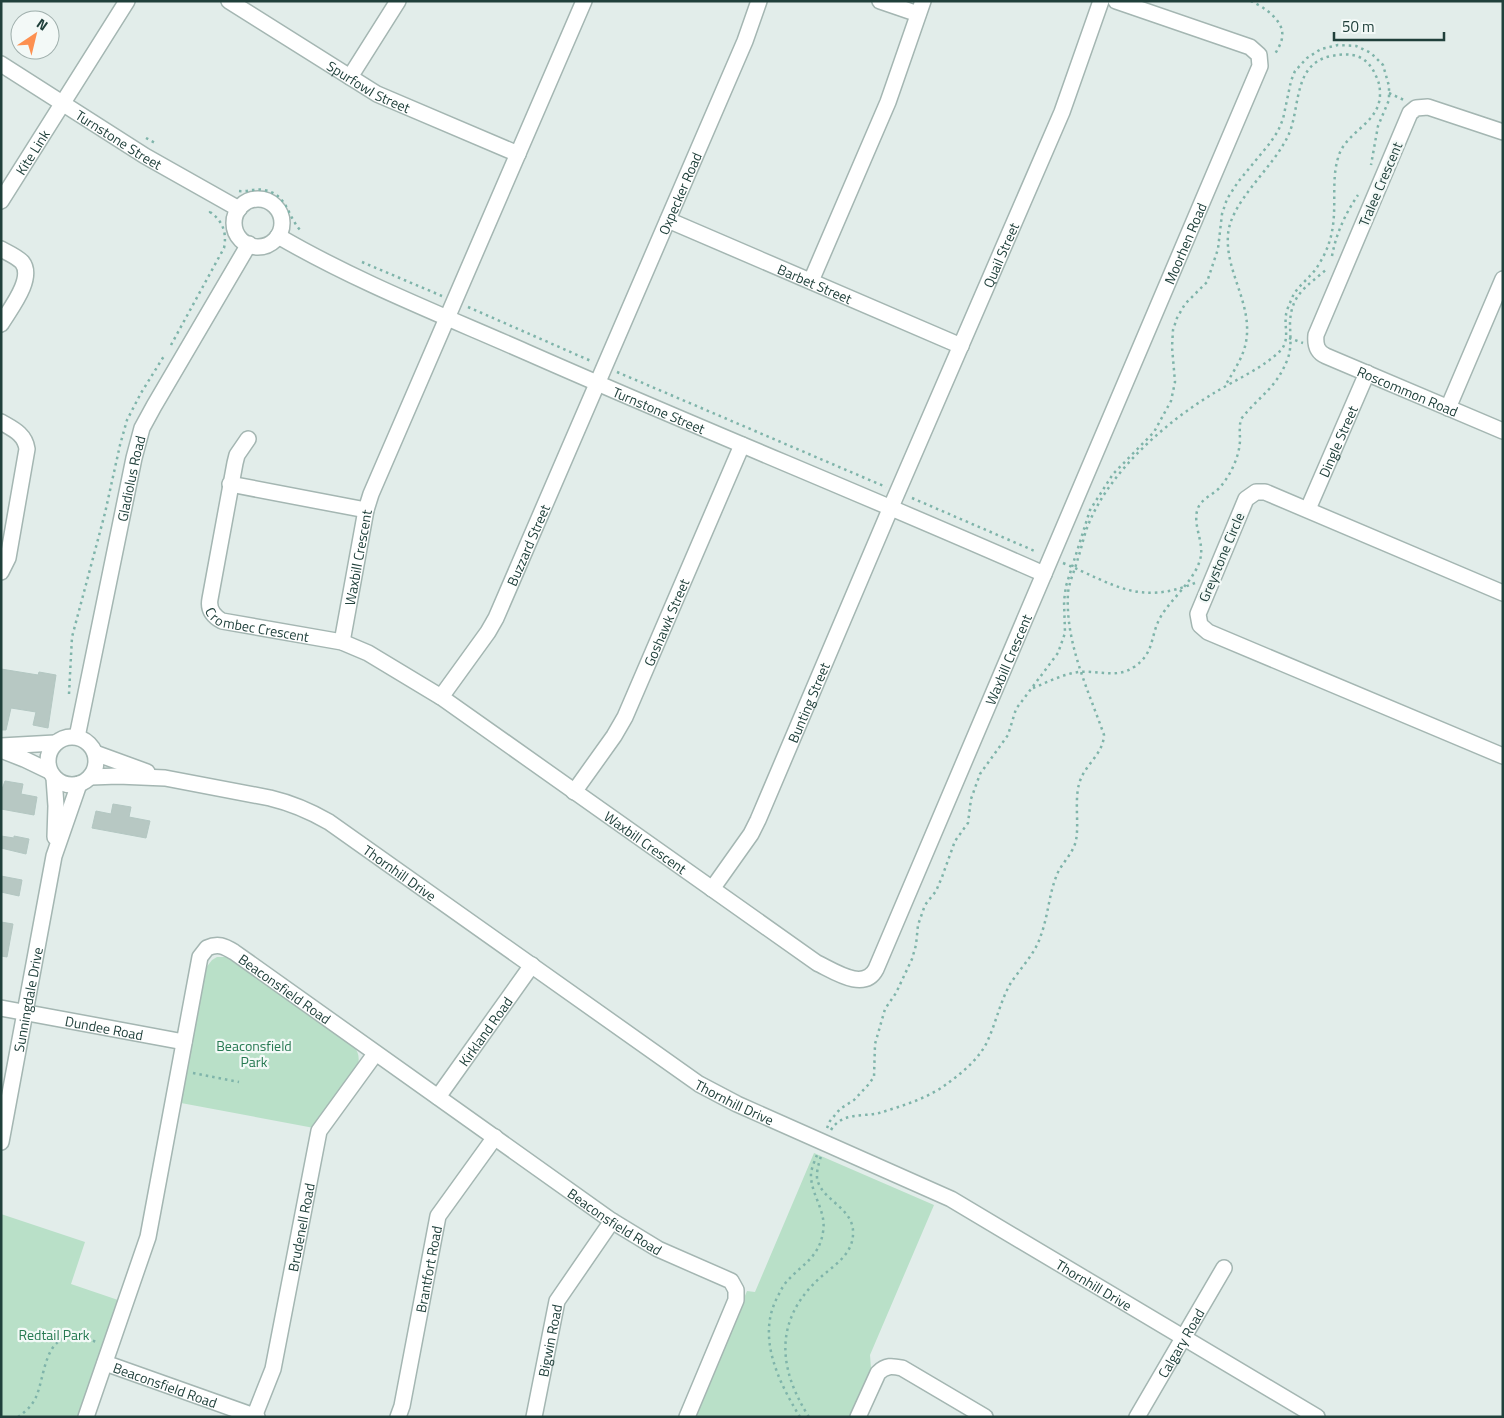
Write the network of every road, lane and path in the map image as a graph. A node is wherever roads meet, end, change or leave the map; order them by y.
1 (127, 1) edge
2 (229, 1) edge
3 (398, 1) edge
4 (584, 1) edge
5 (759, 1) edge
6 (880, 1) edge
7 (1101, 1) edge
8 (1116, 1) edge
9 (921, 8) edge
10 (1, 64) edge
11 (350, 77) junction
12 (63, 103) junction
13 (1503, 132) edge
14 (518, 154) junction
15 (1368, 172) dead end
16 (1360, 191) dead end
17 (1, 202) edge
18 (239, 209) junction
19 (668, 220) junction
20 (278, 236) junction
21 (249, 244) junction
22 (1, 249) edge
23 (1503, 279) edge
24 (811, 281) junction
25 (448, 317) junction
26 (1, 324) edge
27 (961, 346) junction
28 (1316, 346) joint
29 (1367, 374) junction
30 (598, 384) junction
31 (1225, 386) junction
32 (1448, 408) junction
33 (1, 422) edge
34 (1503, 431) edge
35 (248, 439) dead end
36 (742, 446) junction
37 (230, 484) junction
38 (891, 507) junction
39 (1308, 509) junction
40 (366, 510) junction
41 (1, 572) edge
42 (1044, 574) junction
43 (1503, 593) edge
44 (342, 642) junction
45 (1081, 672) junction
46 (1033, 688) junction
47 (441, 697) junction
48 (77, 737) junction
49 (55, 742) junction
50 (1, 746) edge
51 (1, 750) edge
52 (95, 753) junction
53 (1503, 756) edge
54 (52, 775) junction
55 (165, 778) junction
56 (85, 780) junction
57 (574, 792) junction
58 (54, 856) junction
59 (712, 889) junction
60 (532, 965) junction
61 (1, 1008) edge
62 (25, 1012) junction
63 (184, 1042) junction
64 (375, 1054) junction
65 (179, 1070) junction
66 (239, 1082) dead end
67 (438, 1098) junction
68 (495, 1137) junction
69 (1, 1142) edge
70 (824, 1143) junction
71 (612, 1221) junction
72 (1224, 1268) dead end
73 (1184, 1337) junction
74 (111, 1345) junction
75 (104, 1363) junction
76 (255, 1416) edge
77 (18, 1417) edge
78 (86, 1417) edge
79 (398, 1417) edge
80 (534, 1417) edge
81 (687, 1417) edge
82 (800, 1417) edge
83 (809, 1417) edge
84 (858, 1417) edge
85 (985, 1417) edge
86 (1137, 1417) edge
87 (1317, 1417) edge

1 - 12 street, Kite Link
2 - 11 street, Spurfowl Street
3 - 11 street
4 - 14 street, Waxbill Crescent
5 - 19 street, Oxpecker Road
6 - 9 street
7 - 27 street, Quail Street
8 - 42 street, Moorhen Road
9 - 24 street
10 - 12 street, Turnstone Street
11 - 14 street, Spurfowl Street
12 - 17 street, Kite Link
12 - 18 street, Turnstone Street
13 - 28 street, Tralee Crescent
14 - 25 street, Waxbill Crescent
15 - 46 path
16 - 45 path
18 - 20 street
18 - 21 street
19 - 24 street, Barbet Street
19 - 30 street, Oxpecker Road
20 - 21 street
20 - 25 street, Turnstone Street
21 - 48 street, Gladiolus Road
22 - 26 street
23 - 32 street
24 - 27 street, Barbet Street
25 - 30 street, Turnstone Street
25 - 40 street, Waxbill Crescent
27 - 38 street, Quail Street
28 - 29 street, Roscommon Road
29 - 32 street, Roscommon Road
29 - 39 street, Dingle Street
30 - 36 street, Turnstone Street
30 - 47 street, Buzzard Street
31 - 31 path
31 - 45 path
32 - 34 street, Roscommon Road
33 - 41 street
35 - 37 street, Crombec Crescent
36 - 38 street, Turnstone Street
36 - 57 street, Goshawk Street
37 - 40 street
37 - 44 street, Crombec Crescent
38 - 42 street, Turnstone Street
38 - 59 street, Bunting Street
39 - 43 street, Greystone Circle
39 - 53 street, Greystone Circle
40 - 44 street, Waxbill Crescent
42 - 59 street, Waxbill Crescent
44 - 47 street, Waxbill Crescent
45 - 46 path
45 - 70 path
46 - 70 path
47 - 57 street, Waxbill Crescent
48 - 49 street
48 - 52 street
49 - 50 street
49 - 54 street
51 - 54 street
52 - 55 street, Thornhill Drive
52 - 56 street
54 - 56 street
54 - 58 street, Sunningdale Drive
55 - 56 street, Thornhill Drive
55 - 60 street, Thornhill Drive
56 - 58 street, Sunningdale Drive
57 - 59 street, Waxbill Crescent
58 - 62 street, Sunningdale Drive
60 - 67 street, Kirkland Road
60 - 70 street, Thornhill Drive
61 - 62 street, Dundee Road
62 - 63 street, Dundee Road
62 - 69 street, Sunningdale Drive
63 - 64 street, Beaconsfield Road
63 - 65 street, Beaconsfield Road
64 - 67 street, Beaconsfield Road
64 - 76 street, Brudenell Road
65 - 66 path
65 - 74 street, Beaconsfield Road
67 - 68 street, Beaconsfield Road
68 - 71 street, Beaconsfield Road
68 - 79 street, Brantfort Road
70 - 73 street, Thornhill Drive
70 - 82 path
70 - 83 path
71 - 80 street, Bigwin Road
71 - 81 street, Beaconsfield Road
72 - 73 street, Calgary Road
73 - 86 street, Calgary Road
73 - 87 street, Thornhill Drive
74 - 75 street, Beaconsfield Road
74 - 77 path
75 - 76 street, Beaconsfield Road
75 - 78 street
84 - 85 street

